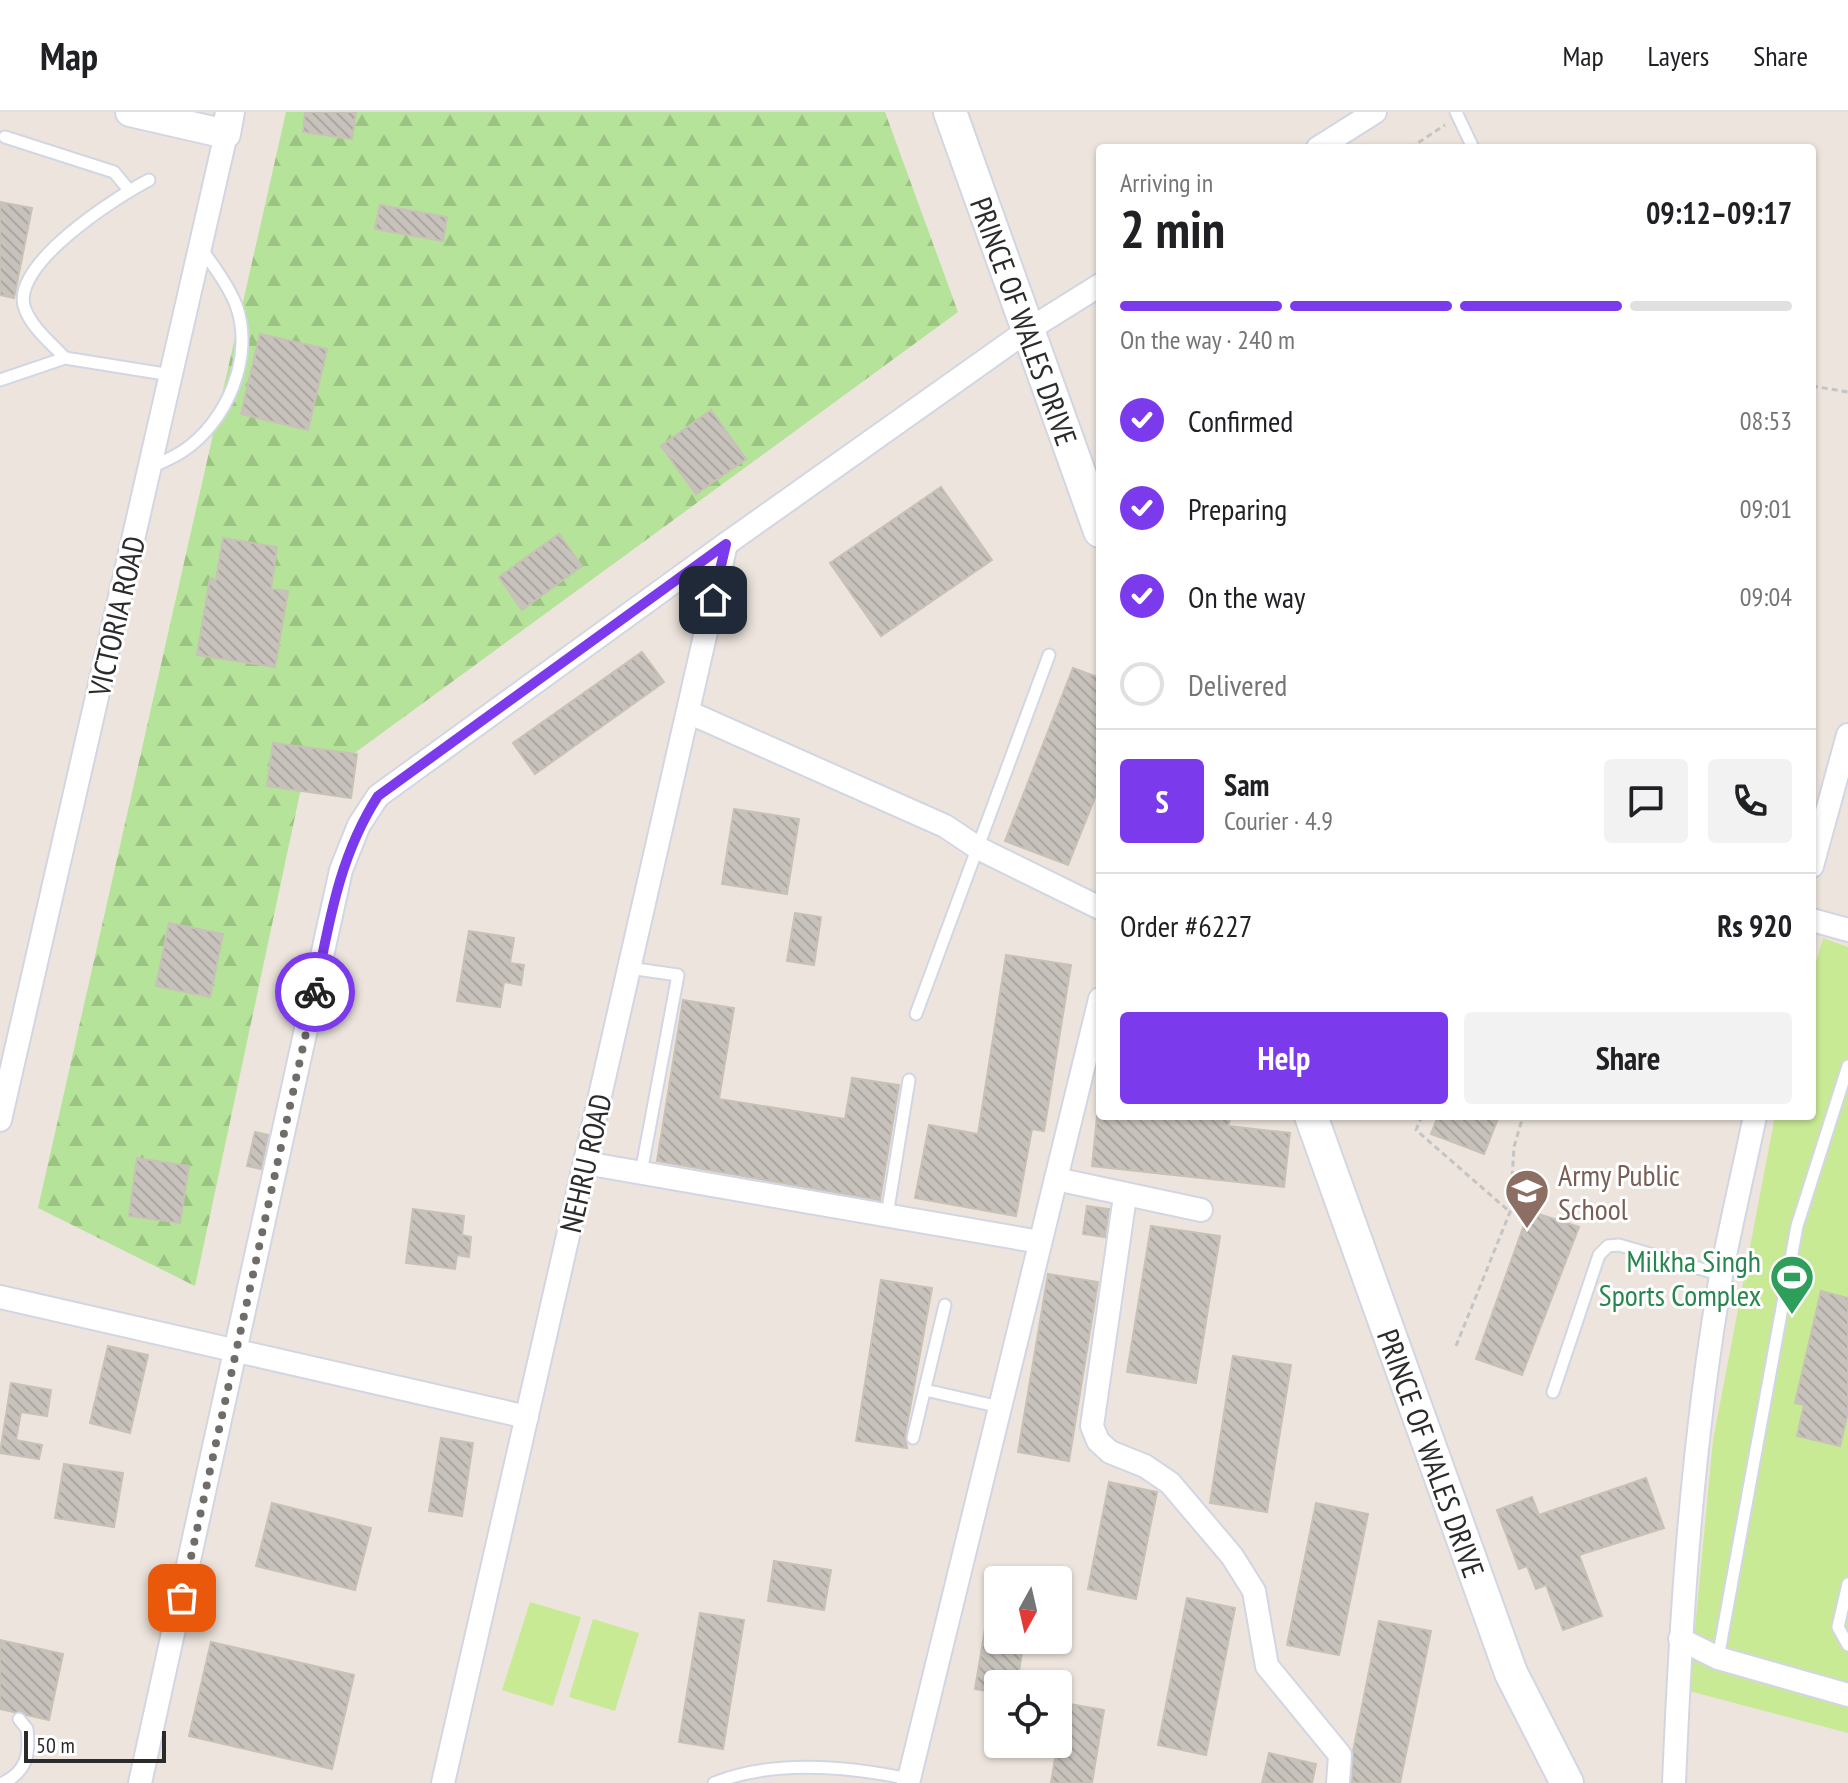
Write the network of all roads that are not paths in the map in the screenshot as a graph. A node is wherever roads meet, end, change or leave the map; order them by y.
1 (130, 112) edge
2 (950, 112) edge
3 (1375, 112) edge
4 (1457, 114) edge
5 (228, 123) edge
6 (5, 137) dead end
7 (1324, 144) edge
8 (1471, 144) edge
9 (149, 180) dead end
10 (129, 190) junction
11 (200, 247) junction
12 (1096, 288) edge
13 (1028, 330) junction
14 (65, 358) junction
15 (171, 375) junction
16 (0, 380) edge
17 (150, 468) junction
18 (1096, 520) edge
19 (726, 544) junction
20 (1049, 655) dead end
21 (688, 712) junction
22 (1848, 735) edge
23 (978, 848) junction
24 (1816, 851) edge
25 (1096, 906) edge
26 (1816, 921) edge
27 (1848, 930) edge
28 (629, 968) junction
29 (916, 1014) dead end
30 (1096, 1015) edge
31 (1848, 1066) edge
32 (909, 1080) dead end
33 (0, 1120) edge
34 (1312, 1120) edge
35 (1754, 1120) edge
36 (585, 1163) junction
37 (641, 1173) junction
38 (1056, 1179) junction
39 (1125, 1196) junction
40 (1201, 1210) dead end
41 (887, 1215) junction
42 (1040, 1242) junction
43 (1722, 1275) junction
44 (0, 1297) edge
45 (945, 1305) dead end
46 (238, 1351) junction
47 (925, 1390) junction
48 (1553, 1392) dead end
49 (1000, 1407) junction
50 (527, 1417) junction
51 (913, 1438) dead end
52 (1848, 1584) edge
53 (1680, 1639) junction
54 (1848, 1645) edge
55 (1718, 1658) junction
56 (1848, 1695) edge
57 (19, 1719) dead end
58 (804, 1768) junction
59 (909, 1781) edge
60 (3, 1783) edge
61 (140, 1783) edge
62 (443, 1783) edge
63 (714, 1783) edge
64 (801, 1783) edge
65 (1338, 1783) edge
66 (1567, 1783) edge
67 (1674, 1783) edge

1 - 5 street
2 - 13 main road, PRINCE OF WALES DRIVE
3 - 7 street
4 - 8 lane
5 - 11 street, VICTORIA ROAD
6 - 10 lane
9 - 10 lane
10 - 14 lane
11 - 15 street, VICTORIA ROAD
11 - 17 lane
12 - 13 street
13 - 18 main road, PRINCE OF WALES DRIVE
13 - 19 street
14 - 15 lane
14 - 16 lane
15 - 17 street, VICTORIA ROAD
17 - 33 street, VICTORIA ROAD
19 - 21 street, NEHRU ROAD
19 - 46 street
20 - 23 lane
21 - 23 street
21 - 28 street, NEHRU ROAD
22 - 24 street
23 - 25 street
23 - 29 lane
26 - 27 street
28 - 36 street, NEHRU ROAD
28 - 37 lane
30 - 38 street
31 - 55 lane
32 - 41 lane
34 - 66 main road, PRINCE OF WALES DRIVE
35 - 43 street
36 - 37 street
36 - 50 street, NEHRU ROAD
37 - 41 street
38 - 39 street
38 - 42 street
39 - 40 street
39 - 65 street
41 - 42 street
42 - 49 street
43 - 48 lane
43 - 53 street
44 - 46 street
45 - 47 lane
46 - 50 street
46 - 61 street
47 - 49 lane
47 - 51 lane
49 - 59 street
50 - 62 street, NEHRU ROAD
52 - 54 lane
53 - 55 street
53 - 67 street
55 - 56 street
57 - 60 lane
58 - 59 lane
58 - 63 lane
58 - 64 lane

